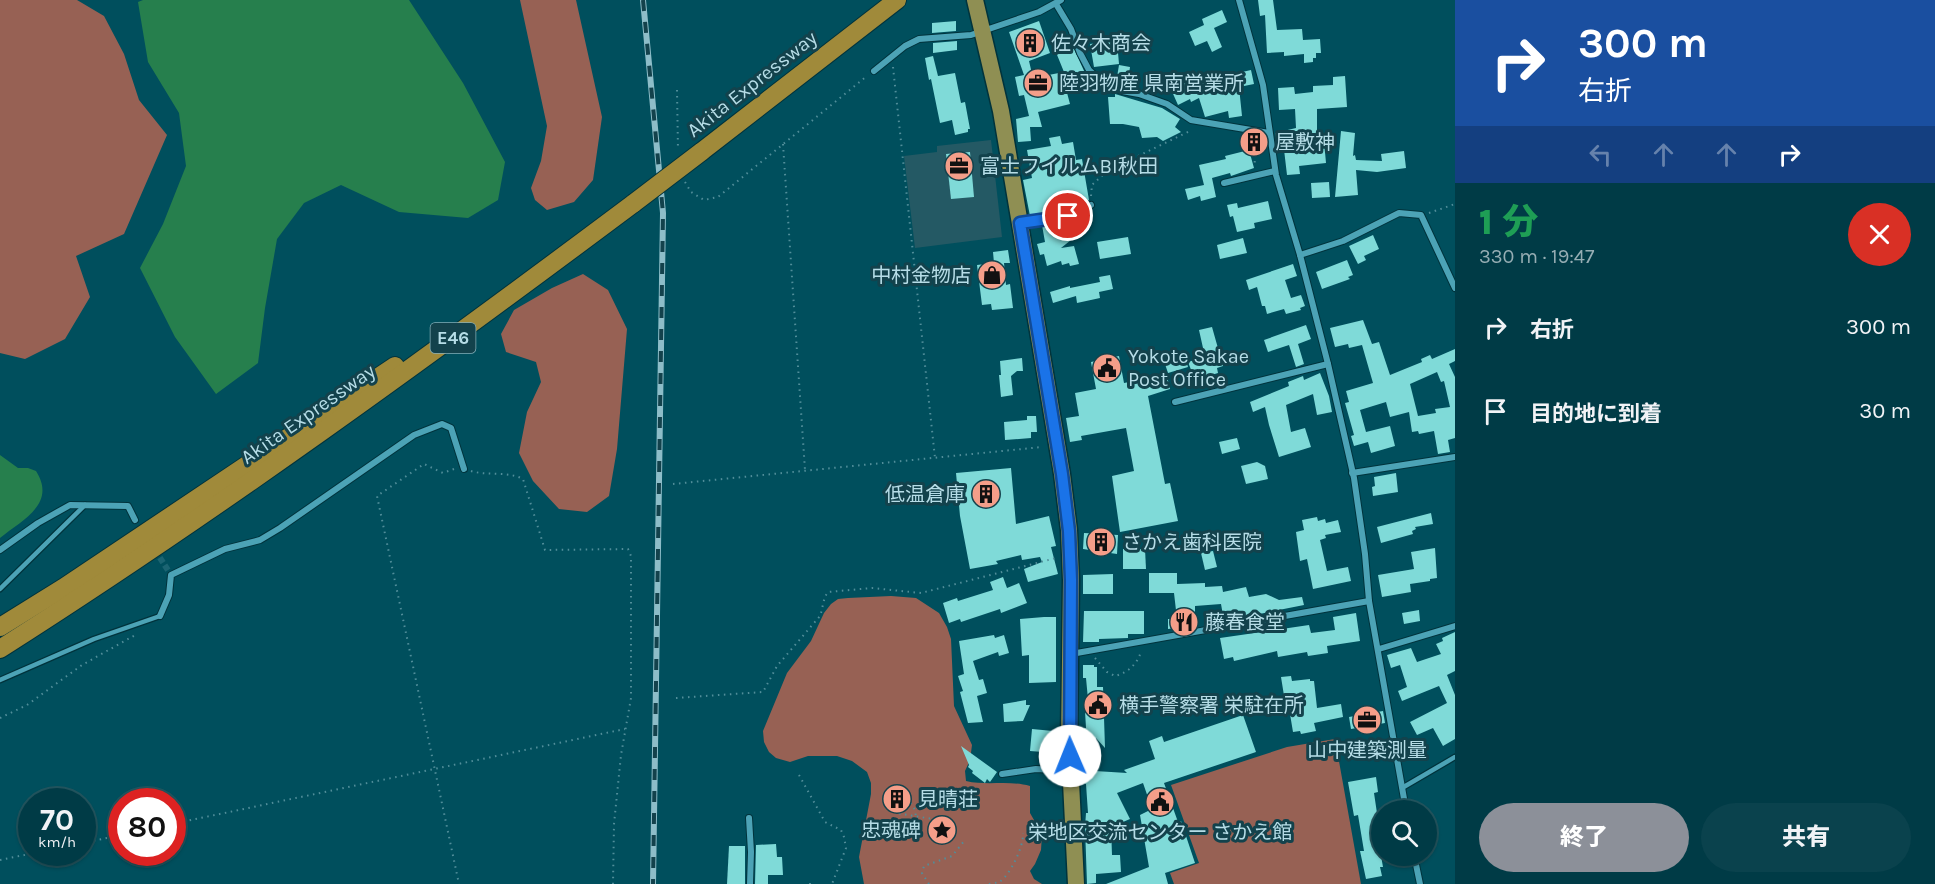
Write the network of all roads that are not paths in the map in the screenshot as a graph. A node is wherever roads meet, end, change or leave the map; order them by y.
1 (897, 0) edge
2 (975, 0) edge
3 (1239, 0) edge
4 (1058, 2) edge
5 (982, 32) junction
6 (874, 70) road end
7 (1269, 133) junction
8 (1275, 171) junction
9 (1224, 183) dead end
10 (634, 203) junction
11 (1091, 205) road end
12 (1020, 223) junction
13 (1300, 255) junction
14 (1455, 288) edge
15 (1328, 364) junction
16 (1175, 402) dead end
17 (1455, 457) edge
18 (464, 469) road end
19 (1352, 473) junction
20 (85, 505) junction
21 (135, 520) dead end
22 (0, 550) edge
23 (0, 589) edge
24 (1369, 601) junction
25 (160, 616) joint
26 (1455, 626) edge
27 (0, 627) edge
28 (0, 649) edge
29 (1379, 649) junction
30 (1071, 654) junction
31 (0, 680) edge
32 (1455, 757) edge
33 (1071, 771) junction
34 (1002, 774) dead end
35 (1402, 788) junction
36 (1404, 800) edge
37 (749, 818) dead end
38 (1416, 866) edge
39 (750, 884) edge
40 (1076, 884) edge
41 (1420, 884) edge

1 - 10 highway, Akita Expressway / E46, bridge
2 - 5 highway
3 - 7 street
4 - 5 street
4 - 7 street
5 - 6 street
5 - 12 highway
7 - 8 street
8 - 9 street
8 - 13 street
10 - 27 highway, Akita Expressway / E46
10 - 28 highway, Akita Expressway / E46
11 - 12 street
12 - 30 highway
13 - 14 street
13 - 15 street
15 - 16 street
15 - 19 street
17 - 19 street
18 - 25 street
19 - 24 street
20 - 21 street
20 - 22 street
20 - 23 lane
24 - 29 street
24 - 30 street
25 - 31 lane
26 - 29 street
29 - 35 street
30 - 33 highway
32 - 35 lane
33 - 34 street
33 - 40 highway
35 - 36 street
37 - 39 street
38 - 41 street

